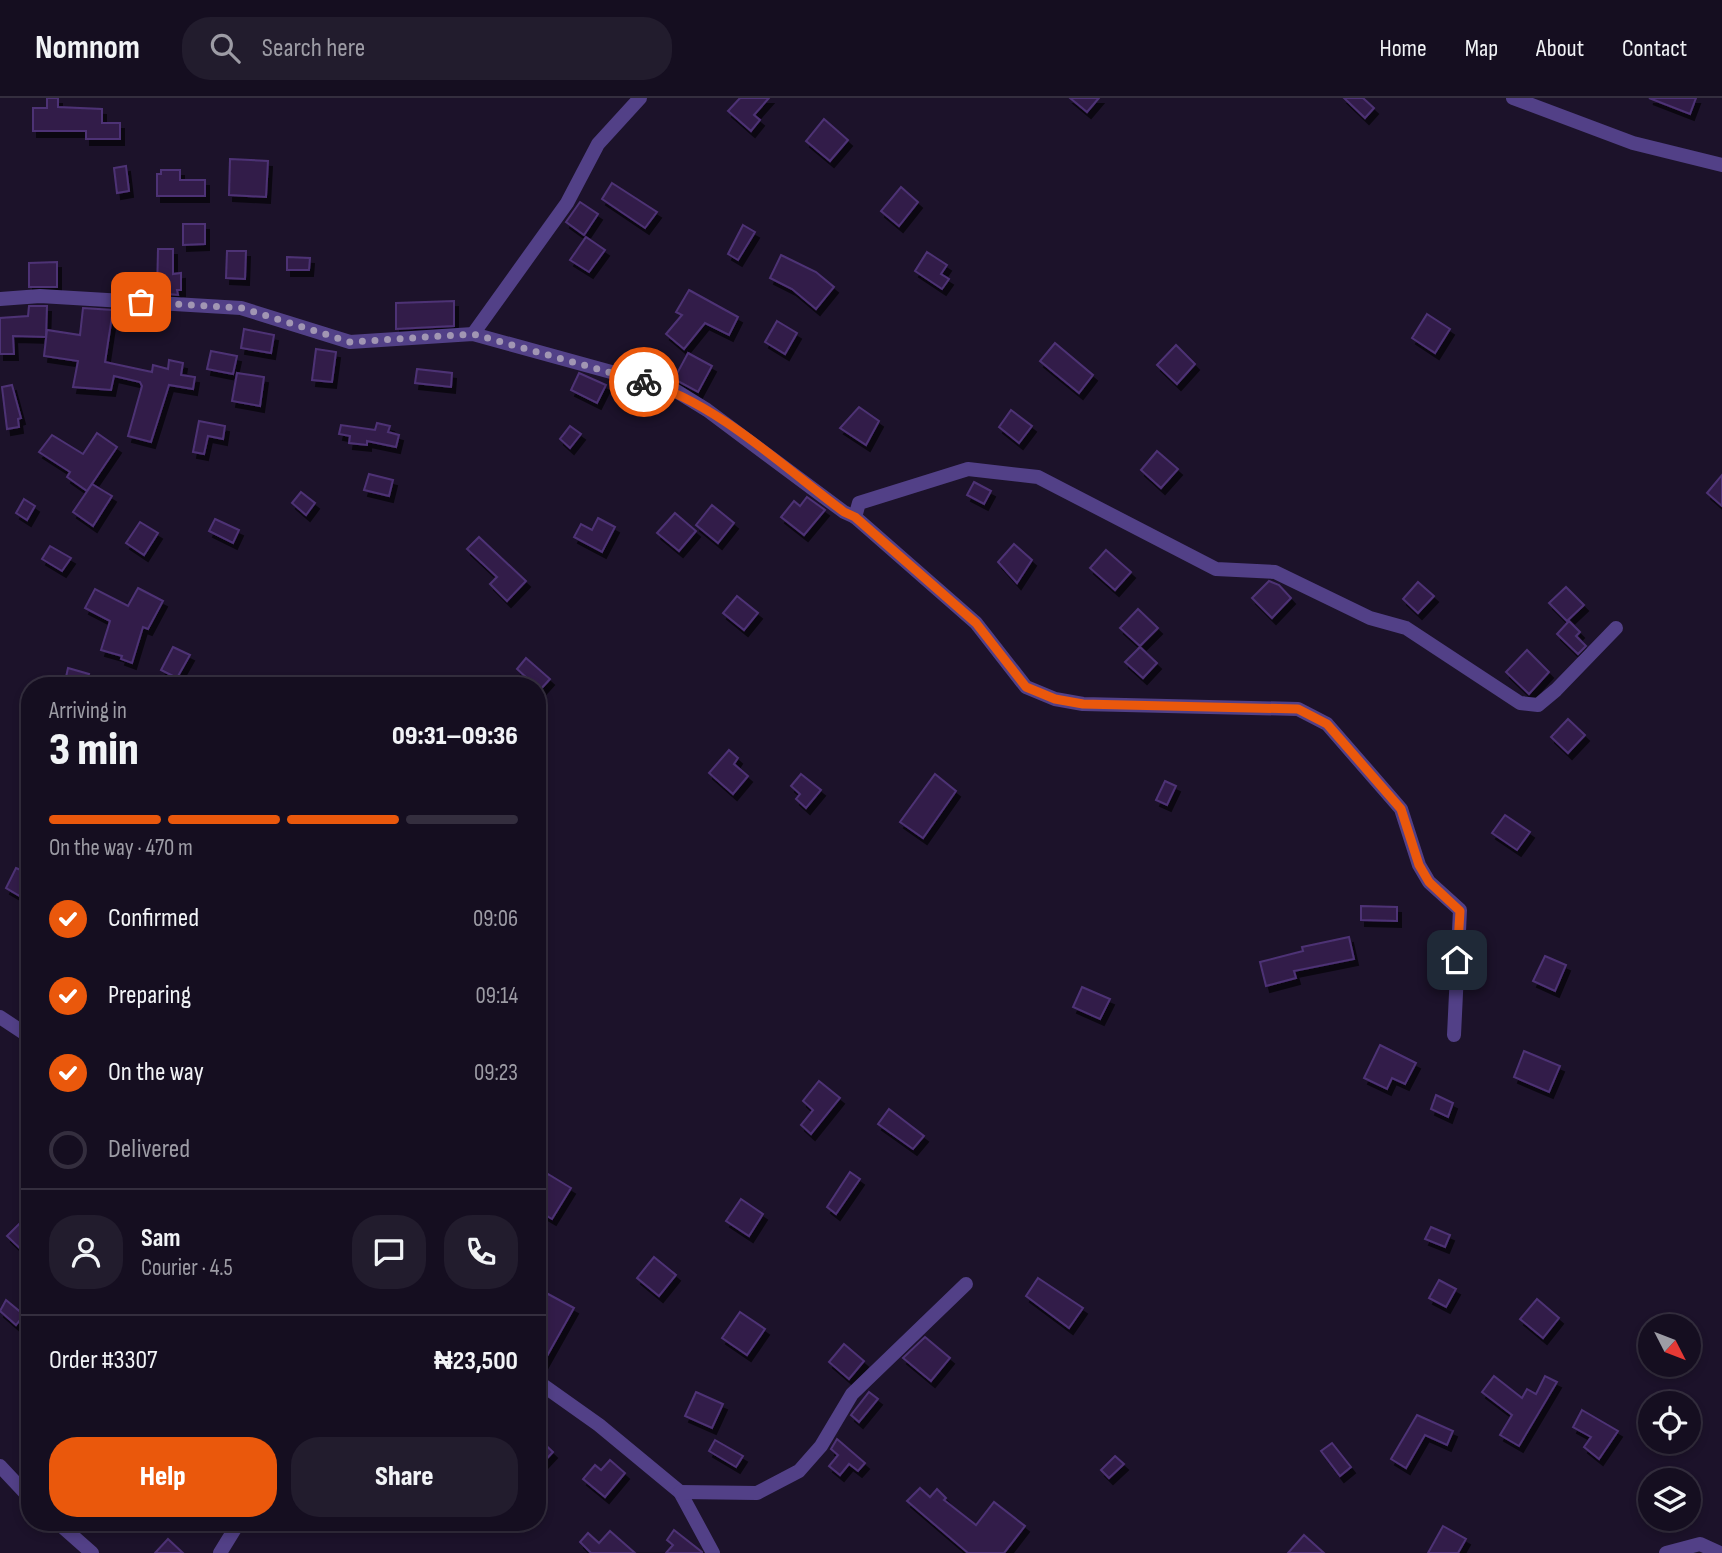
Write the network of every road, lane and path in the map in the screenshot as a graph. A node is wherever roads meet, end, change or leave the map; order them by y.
1 (640, 98) edge
2 (1513, 98) edge
3 (1722, 165) edge
4 (0, 299) edge
5 (473, 334) junction
6 (855, 517) junction
7 (1616, 628) dead end
8 (0, 1017) edge
9 (21, 1031) edge
10 (1454, 1035) dead end
11 (966, 1284) dead end
12 (546, 1387) edge
13 (0, 1466) edge
14 (21, 1488) edge
15 (680, 1492) junction
16 (67, 1531) edge
17 (233, 1531) edge
18 (92, 1553) edge
19 (220, 1553) edge
20 (713, 1553) edge
21 (1666, 1553) edge
22 (1720, 1553) edge

1 - 5 street
2 - 3 street
4 - 5 street
5 - 6 street
6 - 7 street
6 - 10 street
8 - 9 street
11 - 15 street
12 - 15 street
13 - 14 street
15 - 20 street
16 - 18 street
17 - 19 street
21 - 22 street

